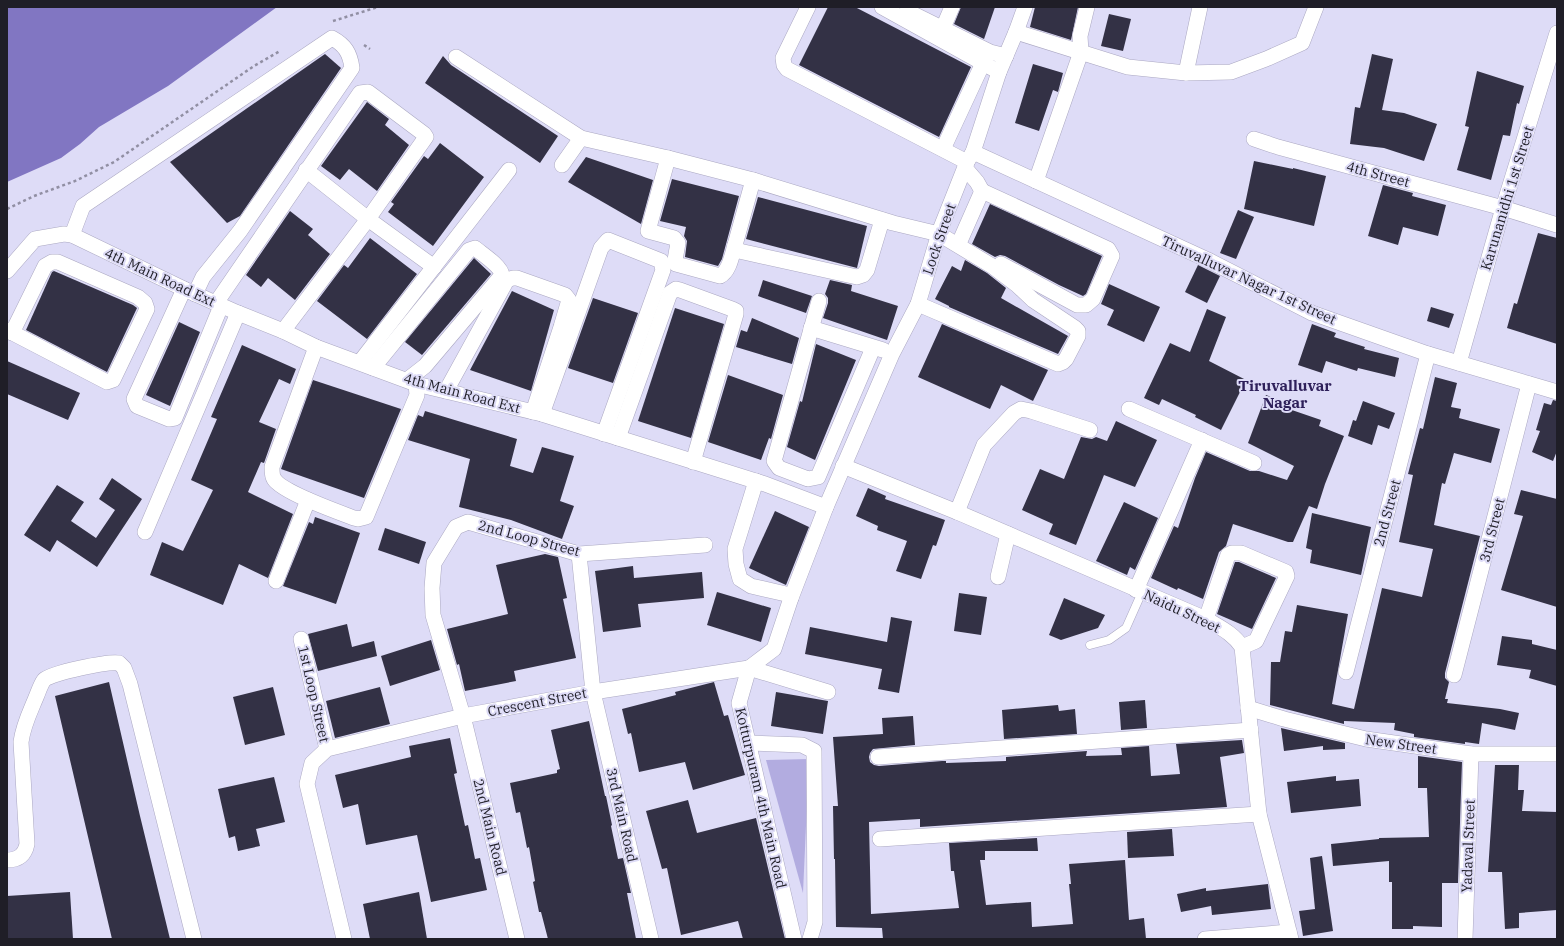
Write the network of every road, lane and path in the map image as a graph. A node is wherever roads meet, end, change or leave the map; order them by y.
1 (378, 7) edge
2 (808, 7) edge
3 (882, 7) edge
4 (899, 7) edge
5 (952, 7) edge
6 (1024, 7) edge
7 (1087, 7) edge
8 (1200, 7) edge
9 (1316, 7) edge
10 (331, 21) dead end
11 (943, 28) junction
12 (1016, 32) junction
13 (1557, 33) edge
14 (281, 50) dead end
15 (1081, 52) junction
16 (1006, 56) junction
17 (456, 57) dead end
18 (983, 63) junction
19 (1552, 67) edge
20 (999, 72) junction
21 (1186, 73) junction
22 (581, 138) junction
23 (1254, 139) dead end
24 (943, 149) junction
25 (668, 158) junction
26 (969, 161) junction
27 (562, 165) dead end
28 (306, 170) junction
29 (509, 170) dead end
30 (753, 180) junction
31 (1036, 181) junction
32 (982, 191) junction
33 (1503, 208) junction
34 (7, 209) edge
35 (368, 219) junction
36 (882, 220) junction
37 (1557, 225) edge
38 (940, 232) junction
39 (68, 234) junction
40 (960, 241) junction
41 (735, 244) junction
42 (434, 267) junction
43 (7, 270) edge
44 (189, 292) junction
45 (819, 301) dead end
46 (918, 304) junction
47 (218, 305) junction
48 (238, 313) junction
49 (811, 328) junction
50 (9, 331) edge
51 (283, 331) junction
52 (316, 347) junction
53 (873, 348) junction
54 (892, 354) junction
55 (1428, 354) junction
56 (360, 362) junction
57 (1459, 364) junction
58 (374, 368) junction
59 (412, 382) junction
60 (1529, 384) junction
61 (446, 391) junction
62 (1557, 392) edge
63 (1129, 409) dead end
64 (537, 413) junction
65 (1090, 430) dead end
66 (611, 436) junction
67 (1202, 440) junction
68 (693, 462) junction
69 (1254, 463) dead end
70 (843, 466) junction
71 (756, 482) junction
72 (308, 500) junction
73 (826, 507) junction
74 (957, 512) junction
75 (145, 532) dead end
76 (1008, 534) junction
77 (705, 545) dead end
78 (579, 554) junction
79 (998, 577) dead end
80 (276, 581) dead end
81 (1139, 591) junction
82 (791, 598) junction
83 (1206, 619) junction
84 (301, 639) dead end
85 (1090, 645) dead end
86 (1242, 647) junction
87 (749, 668) junction
88 (1346, 672) dead end
89 (1454, 676) dead end
90 (593, 692) junction
91 (828, 692) dead end
92 (1248, 708) junction
93 (463, 716) junction
94 (1251, 730) junction
95 (749, 743) junction
96 (326, 749) junction
97 (1471, 754) junction
98 (1557, 754) edge
99 (878, 757) dead end
100 (1259, 814) junction
101 (880, 839) dead end
102 (7, 860) edge
103 (1290, 935) edge
104 (194, 939) edge
105 (344, 939) edge
106 (517, 939) edge
107 (651, 939) edge
108 (794, 939) edge
109 (810, 939) edge
110 (1205, 939) edge
111 (1465, 939) edge

1 - 10 path
2 - 24 street, Tiruvalluvar Nagar 1st Street
3 - 18 street
4 - 11 street
5 - 11 street
6 - 12 street, Lock Street
7 - 15 street
8 - 21 street
9 - 21 street
11 - 16 street
12 - 15 street
12 - 16 street, Lock Street
13 - 19 street, Karunanidhi 1st Street
14 - 34 path
15 - 21 street
15 - 31 street
16 - 20 street, Lock Street
17 - 22 street
18 - 20 street
18 - 24 street
19 - 33 street, Karunanidhi 1st Street
20 - 26 street, Lock Street
22 - 25 street
22 - 27 street
23 - 33 street, 4th Street
24 - 26 street, Tiruvalluvar Nagar 1st Street
25 - 30 street
25 - 41 street
26 - 31 street, Tiruvalluvar Nagar 1st Street
26 - 32 street
26 - 38 street, Lock Street
28 - 35 street
28 - 35 street
28 - 47 street
29 - 42 street
30 - 36 street
30 - 41 street
31 - 55 street, Tiruvalluvar Nagar 1st Street
32 - 40 street
32 - 40 street
33 - 37 street
33 - 57 street, Karunanidhi 1st Street
35 - 42 street
35 - 51 street
36 - 38 street
36 - 41 street
38 - 40 street
38 - 46 street, Lock Street
38 - 46 street
39 - 43 street
39 - 44 street, 4th Main Road Ext
39 - 44 street
42 - 56 street
44 - 47 street, 4th Main Road Ext
44 - 47 street
45 - 49 street
46 - 54 street, Lock Street
47 - 48 street, 4th Main Road Ext
48 - 51 street, 4th Main Road Ext
48 - 75 street
49 - 53 street
49 - 53 street
50 - 50 street
51 - 52 street, 4th Main Road Ext
52 - 56 street, 4th Main Road Ext
52 - 72 street
53 - 54 street
54 - 70 street, Lock Street
55 - 57 street, Tiruvalluvar Nagar 1st Street
55 - 88 street, 2nd Street
56 - 58 street, 4th Main Road Ext
57 - 60 street, Tiruvalluvar Nagar 1st Street
58 - 59 street, 4th Main Road Ext
58 - 59 street
59 - 61 street, 4th Main Road Ext
59 - 72 street
60 - 62 street, Tiruvalluvar Nagar 1st Street
60 - 89 street, 3rd Street
61 - 64 street, 4th Main Road Ext
61 - 64 street
63 - 67 street
64 - 66 street, 4th Main Road Ext
64 - 66 street
65 - 74 street
66 - 68 street, 4th Main Road Ext
66 - 68 street
67 - 69 street
67 - 81 street
68 - 71 street, 4th Main Road Ext
70 - 73 street
70 - 74 street, Naidu Street
71 - 73 street, 4th Main Road Ext
71 - 82 street
72 - 80 street
73 - 82 street
74 - 76 street, Naidu Street
76 - 79 street
76 - 81 street, Naidu Street
77 - 78 street, 2nd Loop Street
78 - 90 street, 3rd Main Road
78 - 93 street, 2nd Loop Street
81 - 83 street, Naidu Street
81 - 85 lane
82 - 87 street
83 - 86 street, Naidu Street
83 - 86 street
84 - 96 street, 1st Loop Street
86 - 92 street
87 - 90 street, Crescent Street
87 - 91 street
87 - 95 street, Kotturpuram 4th Main Road
90 - 93 street, Crescent Street
90 - 107 street, 3rd Main Road
92 - 94 street
92 - 97 street, New Street
93 - 96 street, Crescent Street
93 - 106 street, 2nd Main Road
94 - 99 street
94 - 100 street
95 - 108 street, Kotturpuram 4th Main Road
95 - 109 street
96 - 105 street
97 - 98 street, New Street
97 - 111 street, Yadaval Street
100 - 101 street
100 - 103 street
102 - 104 street
103 - 110 street

